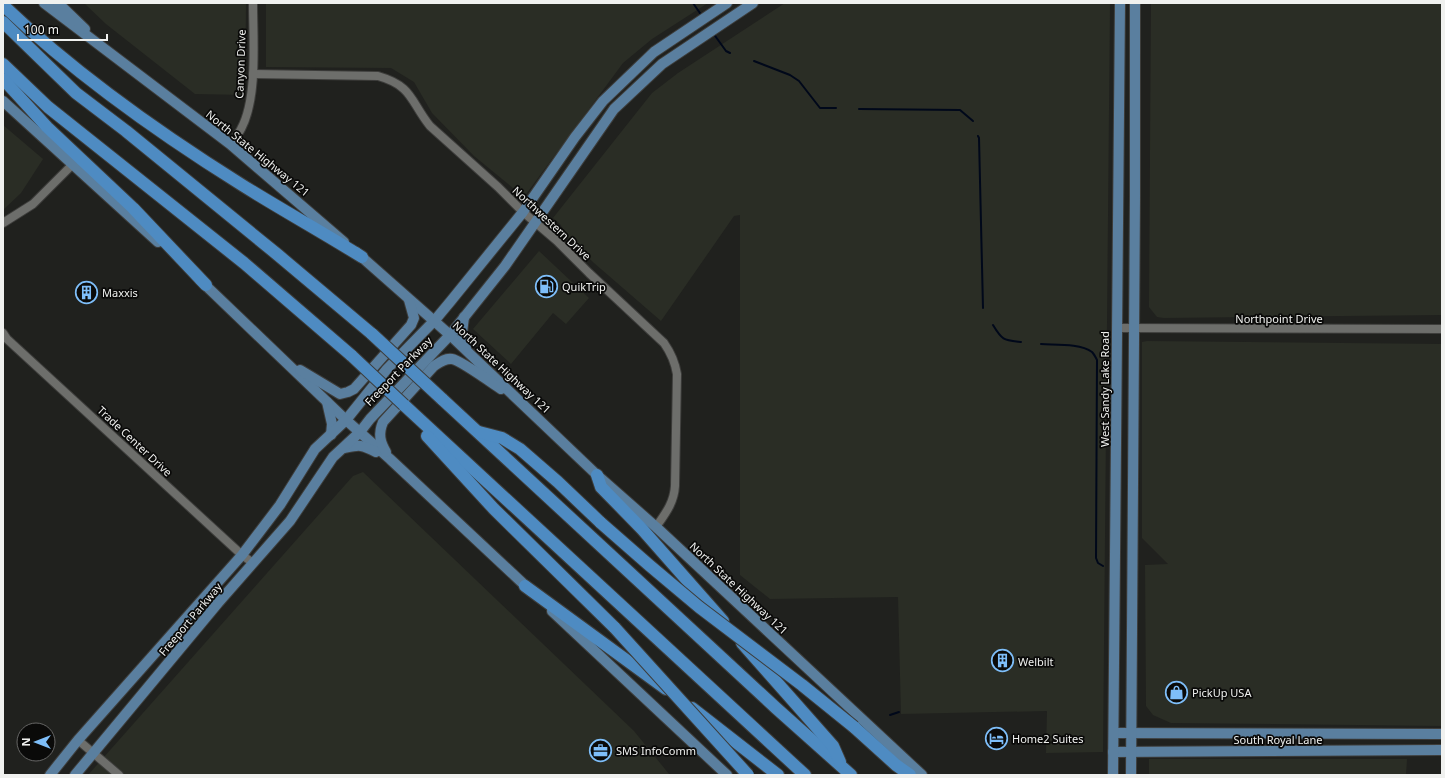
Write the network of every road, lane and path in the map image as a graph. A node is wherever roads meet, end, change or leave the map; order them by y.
1 (44, 3) edge
2 (58, 3) edge
3 (253, 3) edge
4 (728, 3) edge
5 (753, 3) edge
6 (1120, 3) edge
7 (1135, 3) edge
8 (3, 5) edge
9 (3, 22) edge
10 (3, 64) edge
11 (128, 67) junction
12 (253, 74) junction
13 (3, 79) edge
14 (1136, 96) junction
15 (1119, 99) junction
16 (3, 101) edge
17 (3, 106) edge
18 (31, 127) junction
19 (230, 144) junction
20 (72, 165) junction
21 (523, 212) junction
22 (3, 223) edge
23 (536, 223) junction
24 (362, 257) junction
25 (206, 285) junction
26 (408, 298) junction
27 (450, 302) junction
28 (420, 308) junction
29 (464, 317) junction
30 (434, 320) junction
31 (1117, 328) junction
32 (1134, 328) junction
33 (1442, 329) edge
34 (3, 333) edge
35 (450, 335) junction
36 (467, 350) junction
37 (281, 358) junction
38 (327, 402) junction
39 (522, 402) junction
40 (407, 408) junction
41 (346, 420) junction
42 (360, 432) junction
43 (477, 432) junction
44 (330, 435) junction
45 (342, 449) junction
46 (390, 459) junction
47 (597, 475) junction
48 (656, 527) junction
49 (242, 554) junction
50 (253, 563) junction
51 (1115, 581) junction
52 (1132, 581) junction
53 (525, 586) junction
54 (1114, 733) junction
55 (1131, 733) junction
56 (1378, 733) junction
57 (1442, 734) edge
58 (78, 740) junction
59 (1378, 750) junction
60 (1442, 750) edge
61 (1114, 752) junction
62 (1131, 752) junction
63 (94, 754) junction
64 (841, 765) junction
65 (50, 775) edge
66 (75, 775) edge
67 (119, 775) edge
68 (727, 775) edge
69 (748, 775) edge
70 (778, 775) edge
71 (805, 775) edge
72 (851, 775) edge
73 (910, 775) edge
74 (922, 775) edge
75 (1113, 775) edge
76 (1131, 775) edge

1 - 11 main road, North State Highway 121
2 - 11 main road
3 - 12 street, Canyon Drive
4 - 21 main road, Freeport Parkway
5 - 23 main road, Freeport Parkway
6 - 15 main road, West Sandy Lake Road
7 - 14 main road
8 - 24 highway
9 - 43 highway, bridge
10 - 40 highway, bridge
11 - 19 main road, North State Highway 121
12 - 19 street, Canyon Drive
12 - 21 street, Northwestern Drive
13 - 25 highway
14 - 15 main road
14 - 32 main road
15 - 31 main road, West Sandy Lake Road
16 - 18 main road
17 - 18 main road
18 - 20 main road
19 - 24 main road, North State Highway 121
20 - 22 street
20 - 25 main road
21 - 23 street, Northwestern Drive
21 - 27 main road, Freeport Parkway
23 - 29 main road, Freeport Parkway
23 - 48 street, Northwestern Drive
24 - 26 main road, North State Highway 121
25 - 37 main road
26 - 28 main road, North State Highway 121
26 - 37 main road
27 - 28 main road
27 - 30 main road, Freeport Parkway
28 - 30 main road, North State Highway 121
29 - 35 main road, Freeport Parkway
29 - 36 main road
30 - 35 main road, North State Highway 121
30 - 41 main road, Freeport Parkway
31 - 32 street, Northpoint Drive
31 - 51 main road, West Sandy Lake Road
32 - 33 street, Northpoint Drive
32 - 52 main road
34 - 49 street, Trade Center Drive
35 - 36 main road, North State Highway 121
35 - 42 main road, Freeport Parkway
36 - 39 main road, North State Highway 121
37 - 38 main road
38 - 41 main road
38 - 44 main road
39 - 46 main road
39 - 47 main road, North State Highway 121
40 - 69 highway, bridge
40 - 71 highway
41 - 42 main road
41 - 44 main road, Freeport Parkway
42 - 45 main road, Freeport Parkway
42 - 46 main road
43 - 64 highway
43 - 73 highway, bridge
44 - 49 main road, Freeport Parkway
45 - 46 main road
45 - 50 main road, Freeport Parkway
46 - 53 main road
47 - 48 main road, North State Highway 121
47 - 64 highway
48 - 74 main road, North State Highway 121
49 - 50 street, Trade Center Drive
49 - 58 main road, Freeport Parkway
50 - 63 main road, Freeport Parkway
51 - 52 main road
51 - 54 main road, West Sandy Lake Road
52 - 55 main road
53 - 68 main road
53 - 70 highway
54 - 55 main road, South Royal Lane
54 - 61 main road, West Sandy Lake Road
55 - 56 main road, South Royal Lane
55 - 62 main road
56 - 57 main road, South Royal Lane
56 - 59 main road
58 - 63 street
58 - 65 main road, Freeport Parkway
59 - 60 main road, South Royal Lane
59 - 62 main road, South Royal Lane
61 - 62 main road, South Royal Lane
61 - 75 main road, West Sandy Lake Road
62 - 76 main road
63 - 66 main road, Freeport Parkway
63 - 67 street
64 - 72 highway

